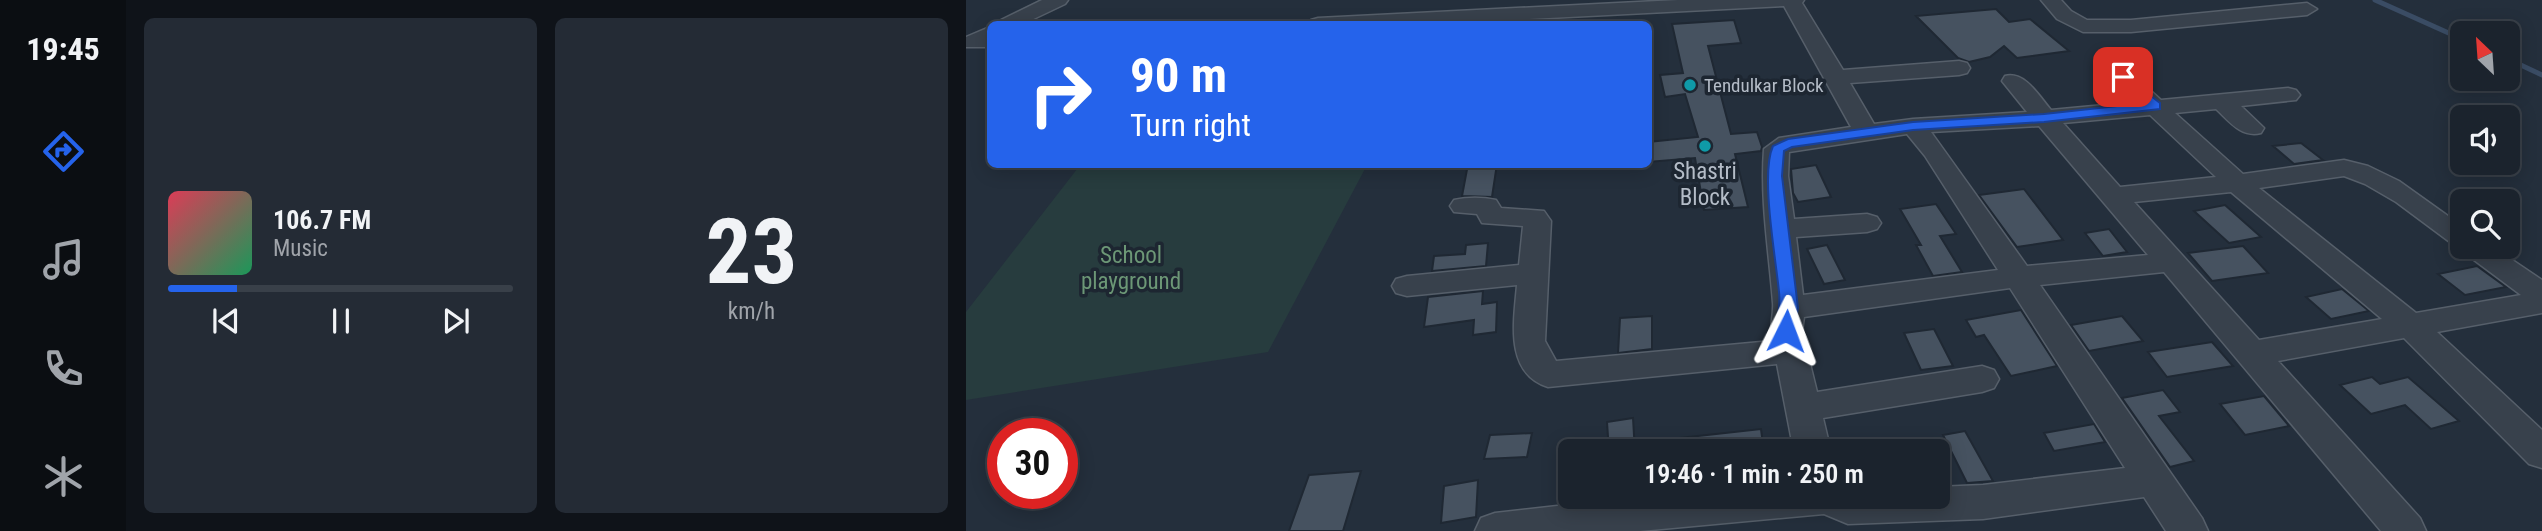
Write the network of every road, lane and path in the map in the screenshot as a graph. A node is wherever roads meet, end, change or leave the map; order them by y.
1 (1058, 0) edge
2 (1792, 0) edge
3 (2051, 0) edge
4 (2158, 0) edge
5 (1675, 3) edge
6 (2307, 9) dead end
7 (1014, 21) edge
8 (1369, 21) edge
9 (2180, 21) junction
10 (987, 34) edge
11 (987, 41) edge
12 (2107, 63) dead end
13 (1959, 68) dead end
14 (1836, 77) junction
15 (2013, 81) dead end
16 (2288, 94) dead end
17 (2221, 101) junction
18 (2155, 106) junction
19 (2044, 118) junction
20 (1913, 126) junction
21 (2252, 128) dead end
22 (1866, 132) junction
23 (2237, 183) junction
24 (2112, 197) junction
25 (1464, 206) dead end
26 (1867, 223) dead end
27 (1782, 229) junction
28 (2450, 231) edge
29 (2491, 259) edge
30 (2171, 262) junction
31 (1533, 274) junction
32 (2019, 277) junction
33 (1407, 286) dead end
34 (2542, 295) edge
35 (2542, 302) edge
36 (1789, 308) junction
37 (2411, 326) junction
38 (1791, 351) junction
39 (2251, 354) junction
40 (1982, 379) dead end
41 (1803, 408) junction
42 (1810, 439) edge
43 (2542, 453) edge
44 (2154, 480) junction
45 (1950, 503) edge
46 (1741, 509) edge
47 (1647, 522) edge
48 (1495, 531) edge
49 (2188, 531) edge
50 (2406, 531) edge

1 - 7 street
2 - 5 street
2 - 14 street
3 - 9 street
4 - 9 street
5 - 8 street
6 - 9 street
10 - 11 street
12 - 18 street
13 - 14 street
14 - 22 street
15 - 19 street
16 - 17 street
17 - 18 street
17 - 21 street
18 - 19 street
18 - 23 street
19 - 20 street
19 - 24 street
20 - 22 street
20 - 32 street
22 - 27 street
23 - 24 street
23 - 28 street
23 - 37 street
24 - 30 street
25 - 31 street
26 - 27 street
27 - 36 street
29 - 34 street
30 - 32 street
30 - 39 street
31 - 33 street
31 - 38 street
32 - 36 street
32 - 44 street
35 - 37 street
36 - 38 street
37 - 39 street
37 - 43 street
38 - 41 street
39 - 50 street
40 - 41 street
41 - 42 street
44 - 45 street
44 - 49 street
46 - 47 street
47 - 48 street

